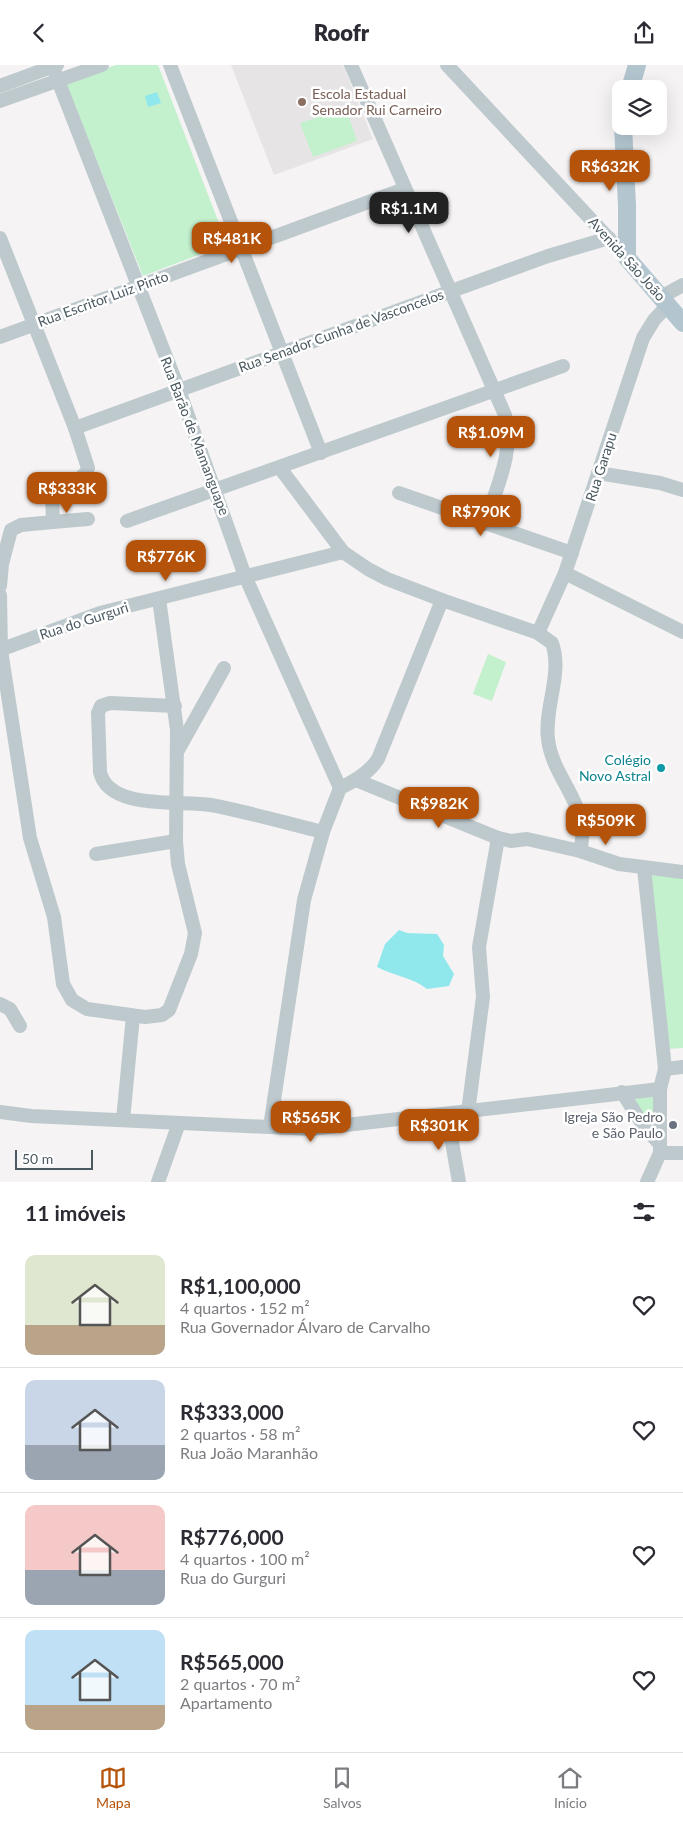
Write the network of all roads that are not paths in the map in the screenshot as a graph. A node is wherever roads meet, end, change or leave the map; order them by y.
1 (53, 65) edge
2 (102, 65) edge
3 (170, 65) edge
4 (351, 65) edge
5 (447, 65) edge
6 (636, 65) edge
7 (632, 80) edge
8 (58, 81) junction
9 (0, 86) edge
10 (0, 101) edge
11 (624, 135) edge
12 (404, 189) junction
13 (0, 237) edge
14 (609, 238) junction
15 (241, 250) junction
16 (627, 259) junction
17 (683, 285) edge
18 (137, 287) junction
19 (451, 291) junction
20 (665, 301) junction
21 (683, 323) edge
22 (34, 325) junction
23 (0, 337) edge
24 (281, 352) junction
25 (562, 366) dead end
26 (178, 391) junction
27 (495, 391) junction
28 (75, 428) junction
29 (321, 453) junction
30 (280, 468) junction
31 (598, 473) junction
32 (683, 490) edge
33 (216, 491) junction
34 (399, 493) dead end
35 (88, 519) dead end
36 (128, 521) dead end
37 (53, 522) junction
38 (485, 523) junction
39 (343, 552) junction
40 (572, 553) junction
41 (565, 573) junction
42 (245, 576) junction
43 (0, 586) edge
44 (0, 595) edge
45 (159, 599) junction
46 (442, 600) junction
47 (683, 632) edge
48 (538, 633) junction
49 (0, 650) edge
50 (224, 668) dead end
51 (175, 707) junction
52 (178, 751) junction
53 (356, 780) junction
54 (340, 788) junction
55 (177, 804) junction
56 (323, 833) junction
57 (498, 838) junction
58 (176, 841) junction
59 (580, 851) junction
60 (96, 854) dead end
61 (644, 868) junction
62 (683, 872) edge
63 (0, 1004) edge
64 (133, 1016) junction
65 (20, 1026) dead end
66 (683, 1067) edge
67 (665, 1069) junction
68 (660, 1089) junction
69 (622, 1092) junction
70 (468, 1111) junction
71 (0, 1112) edge
72 (447, 1114) junction
73 (123, 1120) junction
74 (179, 1123) junction
75 (270, 1127) junction
76 (659, 1148) junction
77 (683, 1153) edge
78 (158, 1182) edge
79 (459, 1182) edge
80 (647, 1182) edge

1 - 8 street, Rua Barão de Mamanguape
1 - 9 street
2 - 8 street
3 - 15 street
4 - 12 street
5 - 14 street, Avenida São João
6 - 7 main road
8 - 10 street
8 - 18 street, Rua Barão de Mamanguape
11 - 16 main road
12 - 15 street, Rua Escritor Luiz Pinto
12 - 19 street
13 - 22 street
14 - 16 street, Avenida São João
14 - 19 street, Rua Senador Cunha de Vasconcelos
15 - 18 street, Rua Escritor Luiz Pinto
15 - 24 street
16 - 20 main road, Avenida São João
17 - 20 street
18 - 22 street, Rua Escritor Luiz Pinto
18 - 26 street, Rua Barão de Mamanguape
19 - 24 street, Rua Senador Cunha de Vasconcelos
19 - 27 street
20 - 21 main road, Avenida São João
20 - 31 street, Rua Garapu
22 - 23 street, Rua Escritor Luiz Pinto
22 - 28 street
24 - 26 street, Rua Senador Cunha de Vasconcelos
24 - 29 street
25 - 27 street
26 - 28 street, Rua Senador Cunha de Vasconcelos
26 - 33 street, Rua Barão de Mamanguape
27 - 29 street
27 - 38 street
28 - 37 street
29 - 30 street
30 - 33 street
30 - 39 street
31 - 32 street
31 - 40 street, Rua Garapu
33 - 36 street
33 - 42 street, Rua Barão de Mamanguape
34 - 38 street
35 - 37 street
37 - 43 street
38 - 40 street
39 - 42 street, Rua do Gurguri
39 - 46 street
40 - 41 street, Rua Garapu
41 - 47 street
41 - 48 street, Rua Garapu
42 - 45 street, Rua do Gurguri
42 - 54 street, Rua Barão de Mamanguape
44 - 49 street
45 - 49 street, Rua do Gurguri
45 - 51 street
46 - 48 street
46 - 53 street
48 - 59 street
49 - 64 street
50 - 52 street
51 - 52 street
51 - 55 street
52 - 55 street
53 - 54 street
53 - 57 street
54 - 56 street
55 - 56 street
55 - 58 street
56 - 75 street
57 - 59 street
57 - 70 street
58 - 60 street
58 - 64 street
59 - 61 street
61 - 62 street
61 - 67 street
63 - 65 street
64 - 73 street
66 - 67 street
67 - 68 street
68 - 69 street
68 - 76 street
69 - 70 street
69 - 76 street
70 - 72 street
71 - 73 street
72 - 75 street
72 - 79 street
73 - 74 street
74 - 75 street
74 - 78 street
76 - 77 street
76 - 80 street

